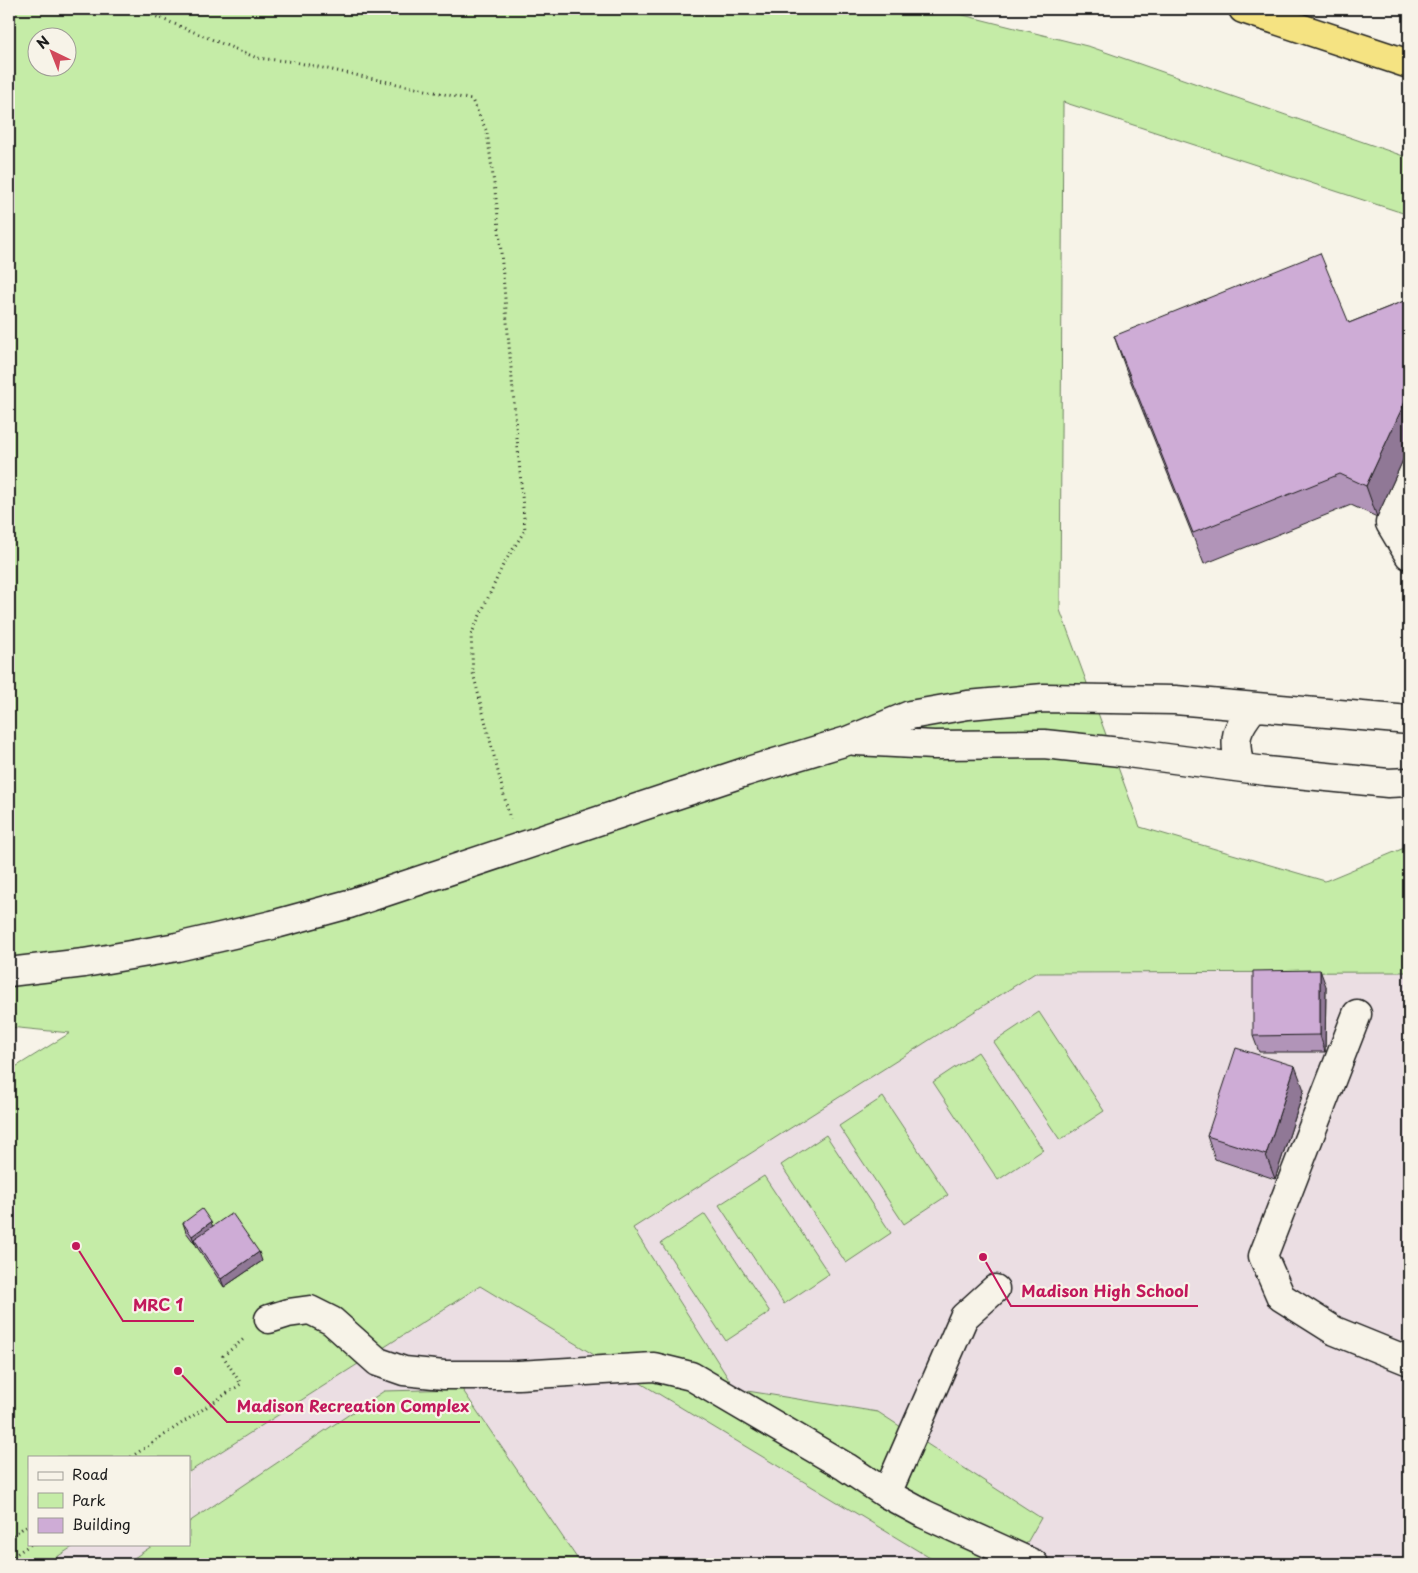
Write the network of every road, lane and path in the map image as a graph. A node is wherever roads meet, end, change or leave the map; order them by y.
1 (138, 9) edge
2 (1243, 9) edge
3 (1409, 64) edge
4 (1409, 474) edge
5 (1409, 556) edge
6 (1254, 707) junction
7 (1409, 720) edge
8 (847, 741) junction
9 (1240, 768) junction
10 (1409, 782) edge
11 (517, 847) junction
12 (9, 972) edge
13 (1357, 1014) dead end
14 (995, 1289) dead end
15 (269, 1319) dead end
16 (224, 1358) dead end
17 (1409, 1361) edge
18 (133, 1456) edge
19 (885, 1494) junction
20 (28, 1525) edge
21 (9, 1538) edge
22 (28, 1546) edge
23 (9, 1559) edge
24 (1034, 1564) edge

1 - 11 path
2 - 3 highway
4 - 5 street
6 - 7 street
6 - 8 street
6 - 9 street
8 - 9 street
8 - 11 street
9 - 10 street
11 - 12 street
13 - 17 street
14 - 19 street
15 - 19 street
16 - 18 path
19 - 24 street
20 - 21 path
22 - 23 path

